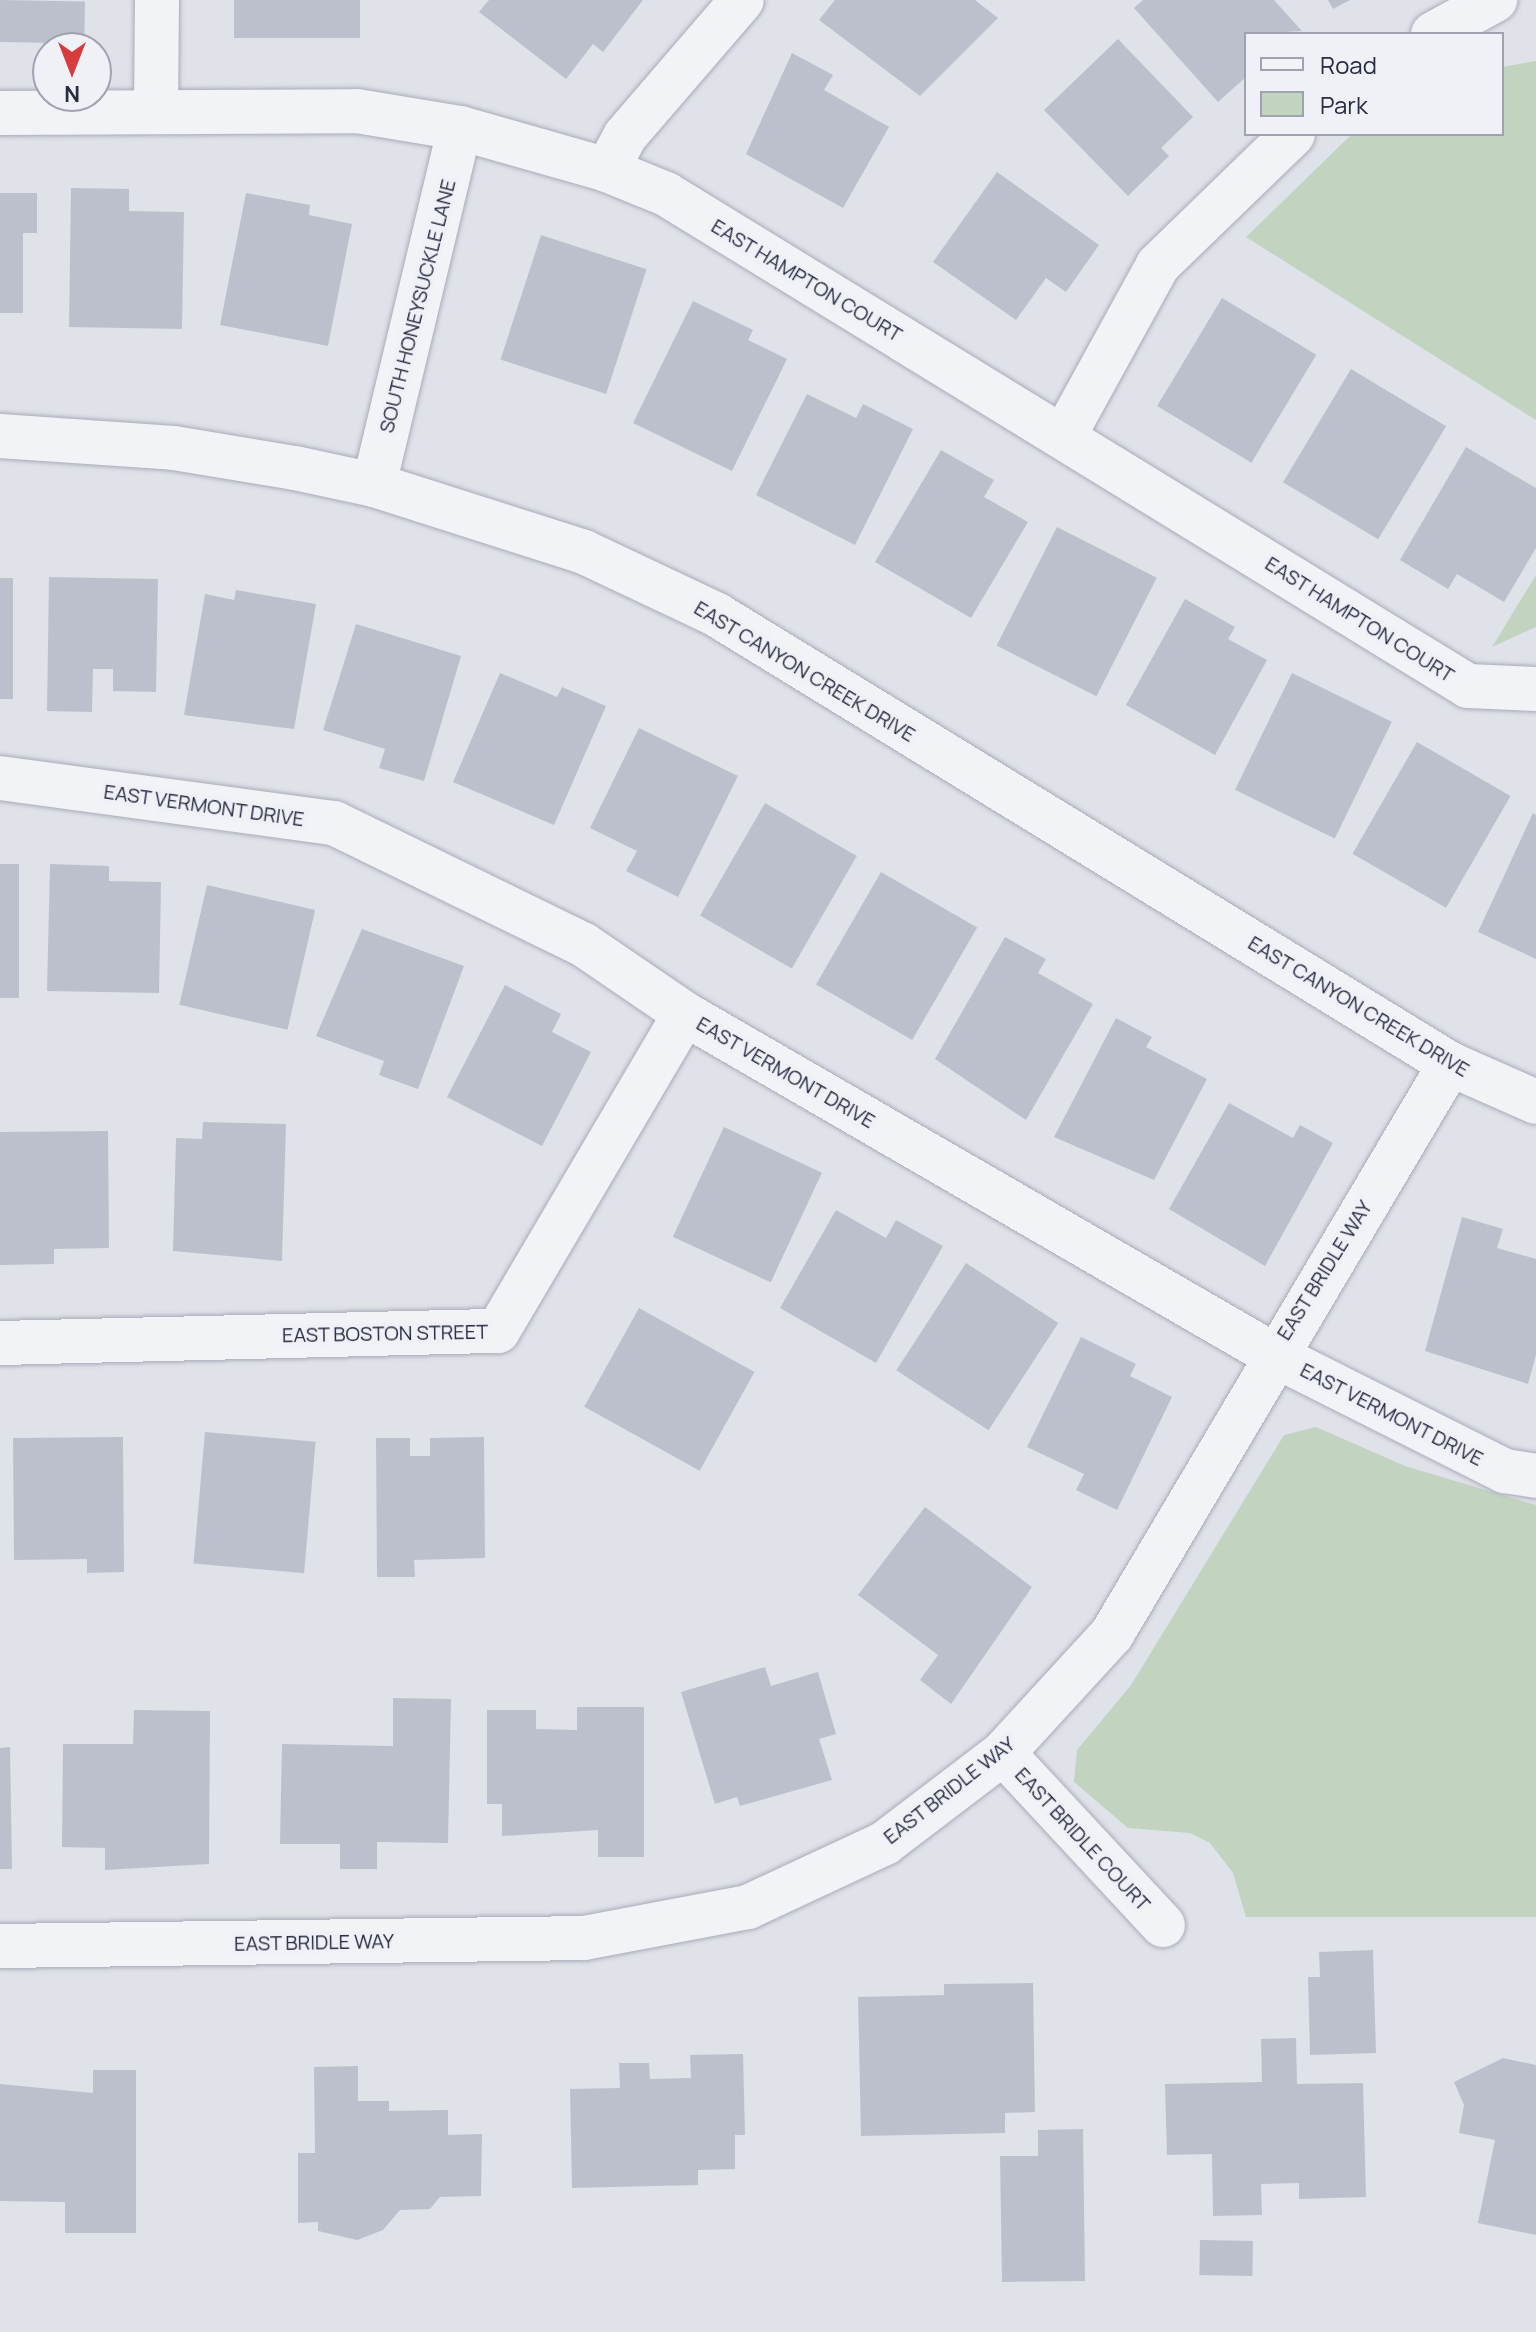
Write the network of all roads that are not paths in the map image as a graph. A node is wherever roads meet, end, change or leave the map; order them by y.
1 (157, 0) edge
2 (742, 0) edge
3 (1495, 0) edge
4 (1437, 32) edge
5 (156, 112) junction
6 (0, 113) edge
7 (460, 128) junction
8 (1291, 136) edge
9 (607, 170) junction
10 (0, 436) edge
11 (1064, 436) junction
12 (374, 485) junction
13 (1536, 689) edge
14 (0, 778) edge
15 (685, 1014) junction
16 (1450, 1064) junction
17 (1536, 1102) edge
18 (0, 1343) edge
19 (1272, 1354) junction
20 (1536, 1476) edge
21 (1003, 1753) junction
22 (1163, 1925) dead end
23 (0, 1946) edge

1 - 5 street
2 - 9 street
3 - 4 street
5 - 6 street, EAST HAMPTON COURT
5 - 7 street, EAST HAMPTON COURT
7 - 9 street, EAST HAMPTON COURT
7 - 12 street, SOUTH HONEYSUCKLE LANE
8 - 11 street
9 - 11 street, EAST HAMPTON COURT
10 - 12 street, EAST CANYON CREEK DRIVE
11 - 13 street, EAST HAMPTON COURT
12 - 16 street, EAST CANYON CREEK DRIVE
14 - 15 street, EAST VERMONT DRIVE
15 - 18 street, EAST BOSTON STREET
15 - 19 street, EAST VERMONT DRIVE
16 - 17 street, EAST CANYON CREEK DRIVE
16 - 19 street, EAST BRIDLE WAY
19 - 20 street, EAST VERMONT DRIVE
19 - 21 street, EAST BRIDLE WAY
21 - 22 street, EAST BRIDLE COURT
21 - 23 street, EAST BRIDLE WAY

